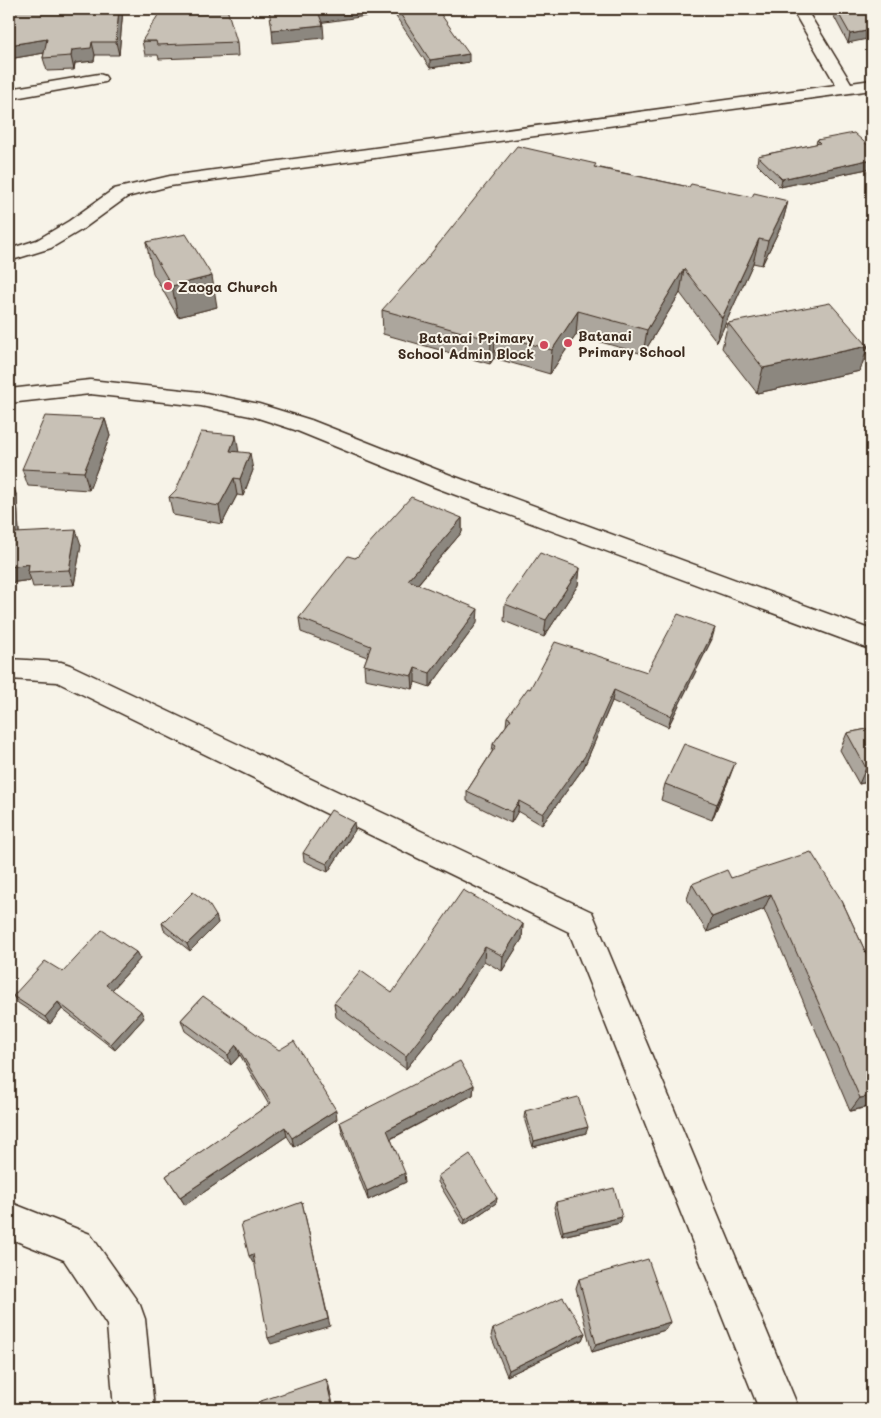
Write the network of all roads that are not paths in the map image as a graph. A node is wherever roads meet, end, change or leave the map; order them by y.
1 (799, 9) edge
2 (99, 79) dead end
3 (872, 85) edge
4 (846, 88) junction
5 (9, 94) edge
6 (9, 254) edge
7 (9, 396) edge
8 (872, 640) edge
9 (9, 669) edge
10 (9, 1220) edge
11 (134, 1409) edge
12 (779, 1409) edge

1 - 4 street
2 - 5 street
3 - 4 street
4 - 6 street
7 - 8 street
9 - 12 street
10 - 11 street

